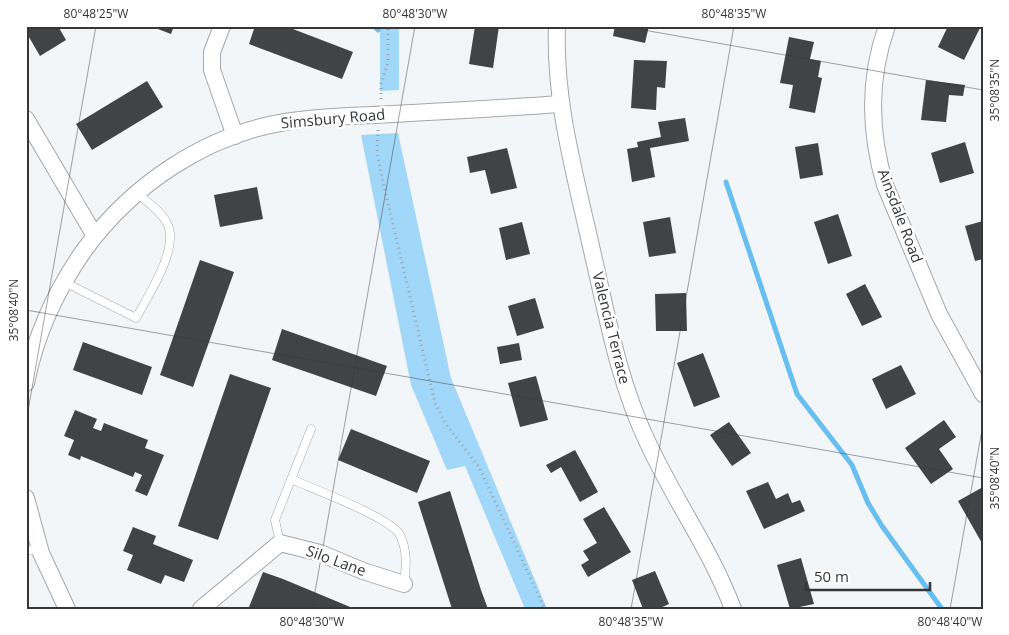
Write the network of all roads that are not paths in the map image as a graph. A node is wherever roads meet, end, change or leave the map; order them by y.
1 (222, 26) edge
2 (557, 26) edge
3 (886, 26) edge
4 (560, 104) junction
5 (26, 119) edge
6 (235, 136) junction
7 (137, 193) junction
8 (95, 236) junction
9 (64, 282) junction
10 (26, 383) edge
11 (983, 394) edge
12 (311, 429) dead end
13 (291, 480) junction
14 (26, 498) edge
15 (280, 543) junction
16 (33, 550) edge
17 (404, 584) joint
18 (67, 609) edge
19 (201, 609) edge
20 (733, 609) edge

1 - 6 street
2 - 4 street, Valencia Terrace
3 - 11 street, Ainsdale Road
4 - 6 street, Simsbury Road
4 - 20 street, Valencia Terrace
5 - 8 street
6 - 7 street, Simsbury Road
7 - 8 street, Simsbury Road
7 - 9 lane
8 - 9 street, Simsbury Road
9 - 10 street, Simsbury Road
12 - 13 lane
13 - 15 lane
13 - 17 lane
14 - 16 street
15 - 17 street, Silo Lane
15 - 19 street
16 - 18 street

